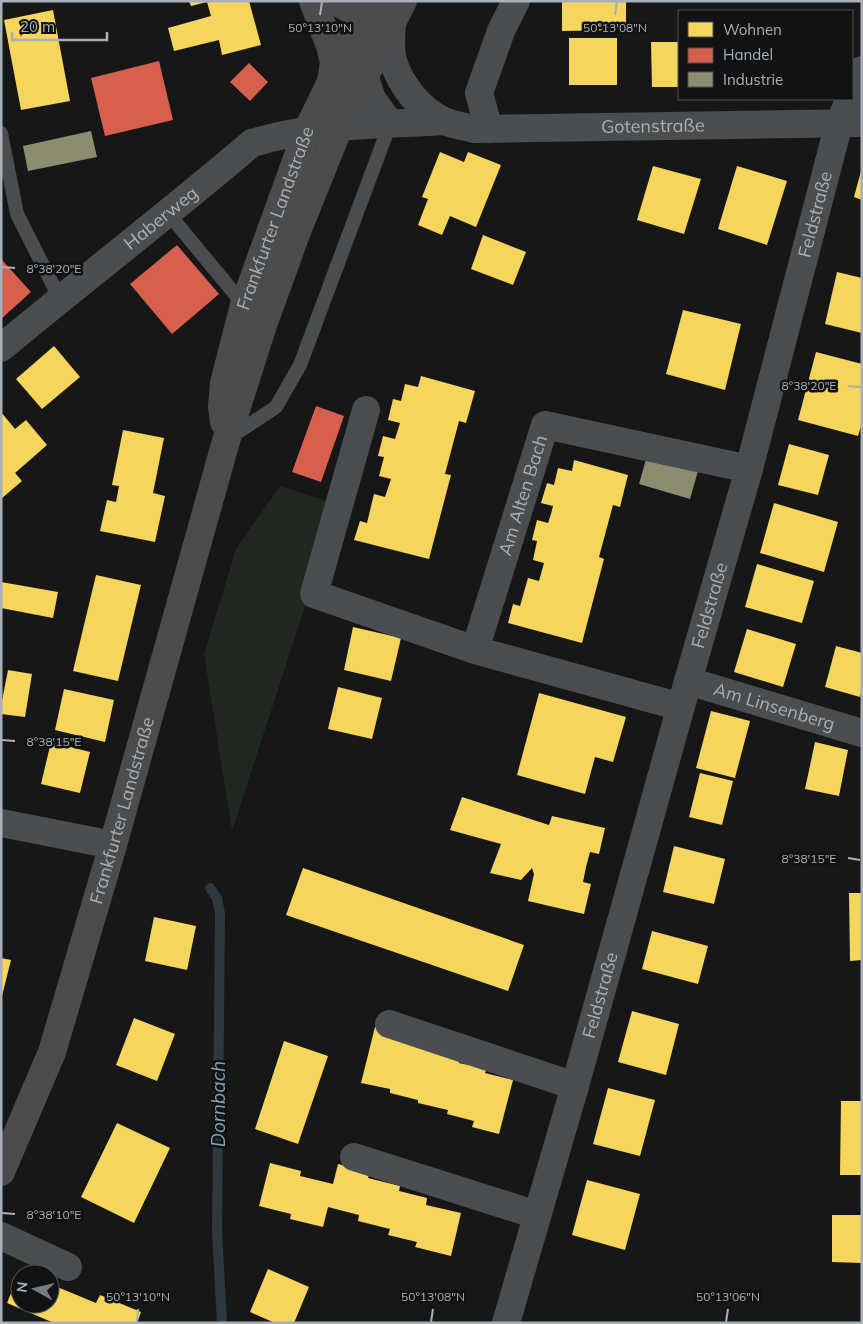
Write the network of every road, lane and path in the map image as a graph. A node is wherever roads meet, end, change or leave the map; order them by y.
1 (313, 1) edge
2 (335, 1) edge
3 (516, 1) edge
4 (383, 10) edge
5 (862, 70) edge
6 (365, 78) junction
7 (331, 82) junction
8 (853, 92) edge
9 (850, 100) edge
10 (444, 121) junction
11 (850, 123) edge
12 (390, 124) junction
13 (339, 127) junction
14 (489, 129) junction
15 (307, 131) junction
16 (1, 133) edge
17 (168, 213) junction
18 (60, 299) junction
19 (244, 305) junction
20 (1, 348) edge
21 (366, 410) dead end
22 (226, 441) junction
23 (749, 469) junction
24 (475, 650) junction
25 (688, 681) junction
26 (681, 707) junction
27 (862, 733) edge
28 (1, 823) edge
29 (112, 845) junction
30 (389, 1024) dead end
31 (576, 1086) junction
32 (354, 1157) dead end
33 (1, 1172) edge
34 (537, 1215) junction
35 (1, 1236) edge
36 (68, 1267) dead end
37 (506, 1323) edge

1 - 7 street, Frankfurter Landstraße
2 - 4 street
3 - 14 street
4 - 6 street, Frankfurter Landstraße
4 - 7 street
4 - 10 street, Gotenstraße
5 - 8 street
6 - 12 street
6 - 13 street, Frankfurter Landstraße
7 - 15 street, Frankfurter Landstraße
9 - 11 street, Feldstraße
10 - 12 street, Gotenstraße
10 - 14 street, Gotenstraße
11 - 14 street, Gotenstraße
11 - 23 street, Feldstraße
12 - 13 street, Gotenstraße
12 - 22 lane
13 - 15 street, Haberweg
13 - 22 street, Frankfurter Landstraße
15 - 17 street, Haberweg
15 - 19 street, Frankfurter Landstraße
16 - 18 lane
17 - 18 street, Haberweg
17 - 19 lane
18 - 20 street, Haberweg
19 - 22 street, Frankfurter Landstraße
21 - 24 street
22 - 29 street, Frankfurter Landstraße
23 - 24 street, Am Alten Bach
23 - 25 street, Feldstraße
24 - 26 street
25 - 26 street, Feldstraße
25 - 27 street, Am Linsenberg
26 - 31 street, Feldstraße
28 - 29 street
29 - 33 street, Frankfurter Landstraße
30 - 31 street
31 - 34 street, Feldstraße
32 - 34 street
34 - 37 street, Feldstraße
35 - 36 street

